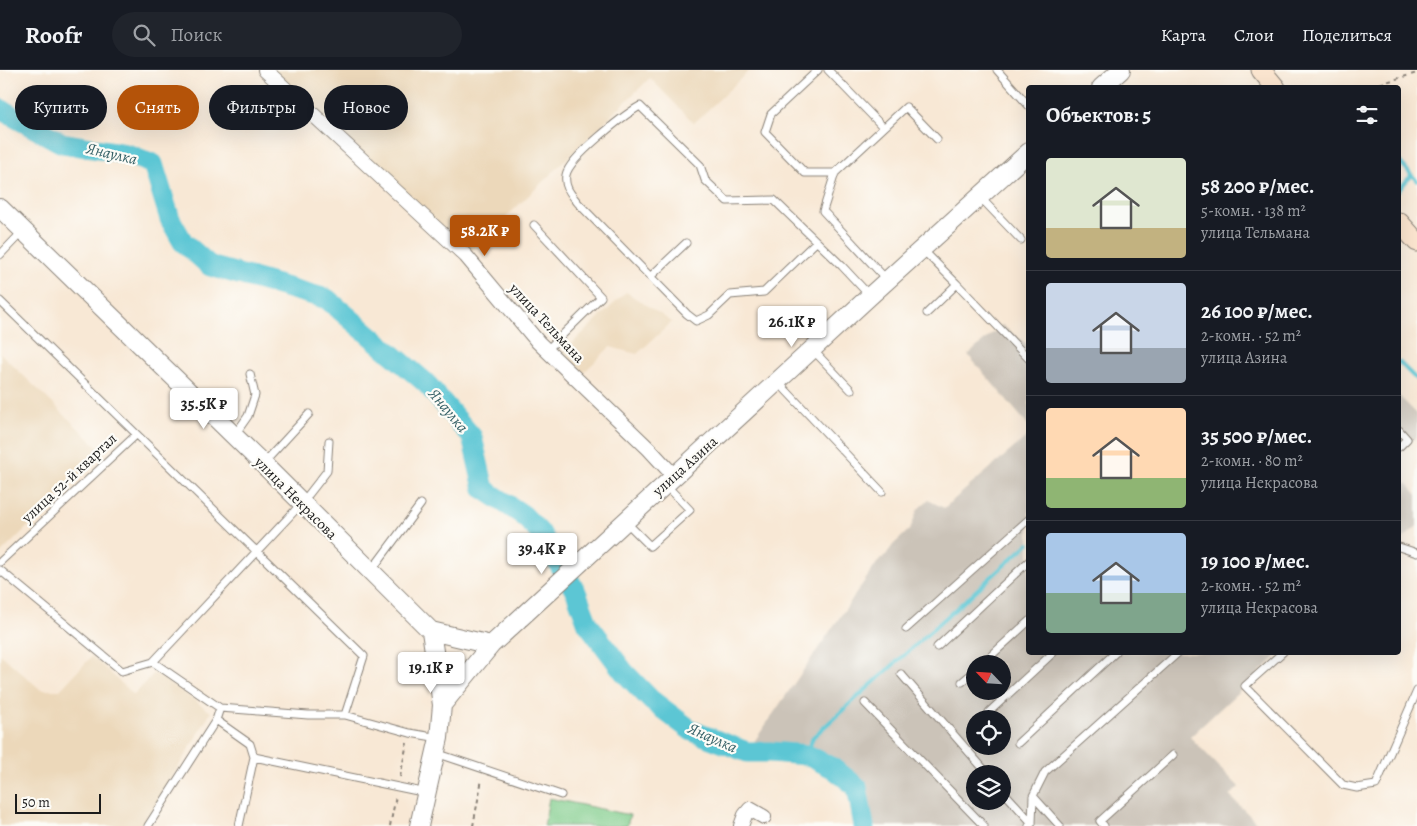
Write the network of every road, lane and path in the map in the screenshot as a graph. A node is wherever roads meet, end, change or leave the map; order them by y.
1 (265, 70) edge
2 (818, 70) edge
3 (828, 70) edge
4 (997, 70) edge
5 (1121, 70) edge
6 (1261, 70) edge
7 (1417, 73) edge
8 (1104, 85) edge
9 (1274, 85) edge
10 (1375, 85) edge
11 (1026, 103) edge
12 (883, 127) junction
13 (938, 139) dead end
14 (1026, 155) edge
15 (835, 173) junction
16 (980, 197) junction
17 (0, 208) edge
18 (1401, 224) edge
19 (534, 225) dead end
20 (23, 231) junction
21 (1021, 240) dead end
22 (816, 242) junction
23 (1417, 242) edge
24 (686, 243) dead end
25 (922, 249) junction
26 (0, 256) edge
27 (650, 277) junction
28 (887, 280) junction
29 (957, 284) junction
30 (870, 296) junction
31 (0, 301) edge
32 (927, 313) dead end
33 (547, 350) junction
34 (813, 350) junction
35 (1026, 356) edge
36 (250, 374) dead end
37 (778, 382) junction
38 (851, 390) dead end
39 (309, 414) dead end
40 (1401, 432) edge
41 (136, 435) junction
42 (233, 436) junction
43 (329, 441) dead end
44 (1401, 444) edge
45 (263, 464) junction
46 (669, 480) junction
47 (882, 492) dead end
48 (302, 503) junction
49 (421, 504) dead end
50 (625, 521) junction
51 (1026, 522) edge
52 (1401, 548) edge
53 (256, 551) junction
54 (1417, 552) edge
55 (0, 562) edge
56 (1026, 564) edge
57 (0, 570) edge
58 (370, 571) junction
59 (1026, 624) edge
60 (906, 629) dead end
61 (430, 630) junction
62 (491, 645) junction
63 (937, 646) dead end
64 (992, 655) edge
65 (1051, 655) edge
66 (1113, 655) edge
67 (1176, 655) edge
68 (1280, 655) edge
69 (153, 662) junction
70 (901, 674) dead end
71 (966, 679) edge
72 (962, 682) dead end
73 (1417, 691) edge
74 (865, 703) dead end
75 (442, 705) junction
76 (220, 708) junction
77 (991, 710) edge
78 (345, 715) junction
79 (216, 720) junction
80 (1018, 743) dead end
81 (438, 745) junction
82 (1174, 754) dead end
83 (254, 757) junction
84 (980, 765) edge
85 (484, 769) junction
86 (427, 793) junction
87 (561, 795) dead end
88 (1033, 796) junction
89 (1011, 801) edge
90 (764, 817) dead end
91 (1030, 824) edge
92 (148, 826) edge
93 (239, 826) edge
94 (419, 826) edge
95 (473, 826) edge
96 (741, 826) edge
97 (984, 826) edge
98 (1060, 826) edge
99 (1104, 826) edge

1 - 33 street, улица Тельмана
2 - 15 lane
3 - 12 lane
4 - 11 lane
5 - 8 street
6 - 9 main road
7 - 10 path
12 - 13 lane
12 - 15 lane
14 - 16 street, улица Азина
15 - 28 lane
16 - 21 lane
16 - 25 street, улица Азина
17 - 20 street, улица Некрасова
18 - 23 main road
19 - 33 lane
20 - 26 lane
20 - 42 street, улица Некрасова
22 - 27 lane
22 - 27 lane
22 - 30 lane
24 - 27 lane
25 - 28 street, улица Азина
25 - 29 lane
28 - 30 street, улица Азина
29 - 32 lane
29 - 35 lane
30 - 34 street, улица Азина
31 - 41 lane
33 - 46 street, улица Тельмана
34 - 37 street, улица Азина
34 - 38 lane
36 - 42 lane
37 - 46 street, улица Азина
37 - 47 lane
39 - 45 lane
40 - 44 lane
41 - 53 lane
41 - 55 lane, улица 52-й квартал
42 - 45 street, улица Некрасова
43 - 48 lane
45 - 48 street, улица Некрасова
46 - 50 street, улица Азина
46 - 50 lane
48 - 53 lane
48 - 58 street, улица Некрасова
49 - 58 lane
50 - 62 street, улица Азина
51 - 60 lane
52 - 54 lane
53 - 69 lane
53 - 78 lane
56 - 63 lane
57 - 69 lane
58 - 61 street, улица Некрасова
59 - 64 lane
61 - 62 street
61 - 75 street
62 - 75 street, улица Азина
65 - 77 lane
66 - 80 lane
67 - 88 lane
68 - 73 lane
69 - 76 lane
70 - 84 lane
71 - 72 lane
74 - 97 lane
75 - 81 street
76 - 78 lane
76 - 79 lane
78 - 81 lane
79 - 83 lane
79 - 92 lane
81 - 85 lane
81 - 86 street
82 - 99 lane
83 - 86 lane
83 - 93 lane
85 - 87 lane
85 - 95 path
86 - 94 street
88 - 91 lane
88 - 98 lane
89 - 91 lane
90 - 96 street

